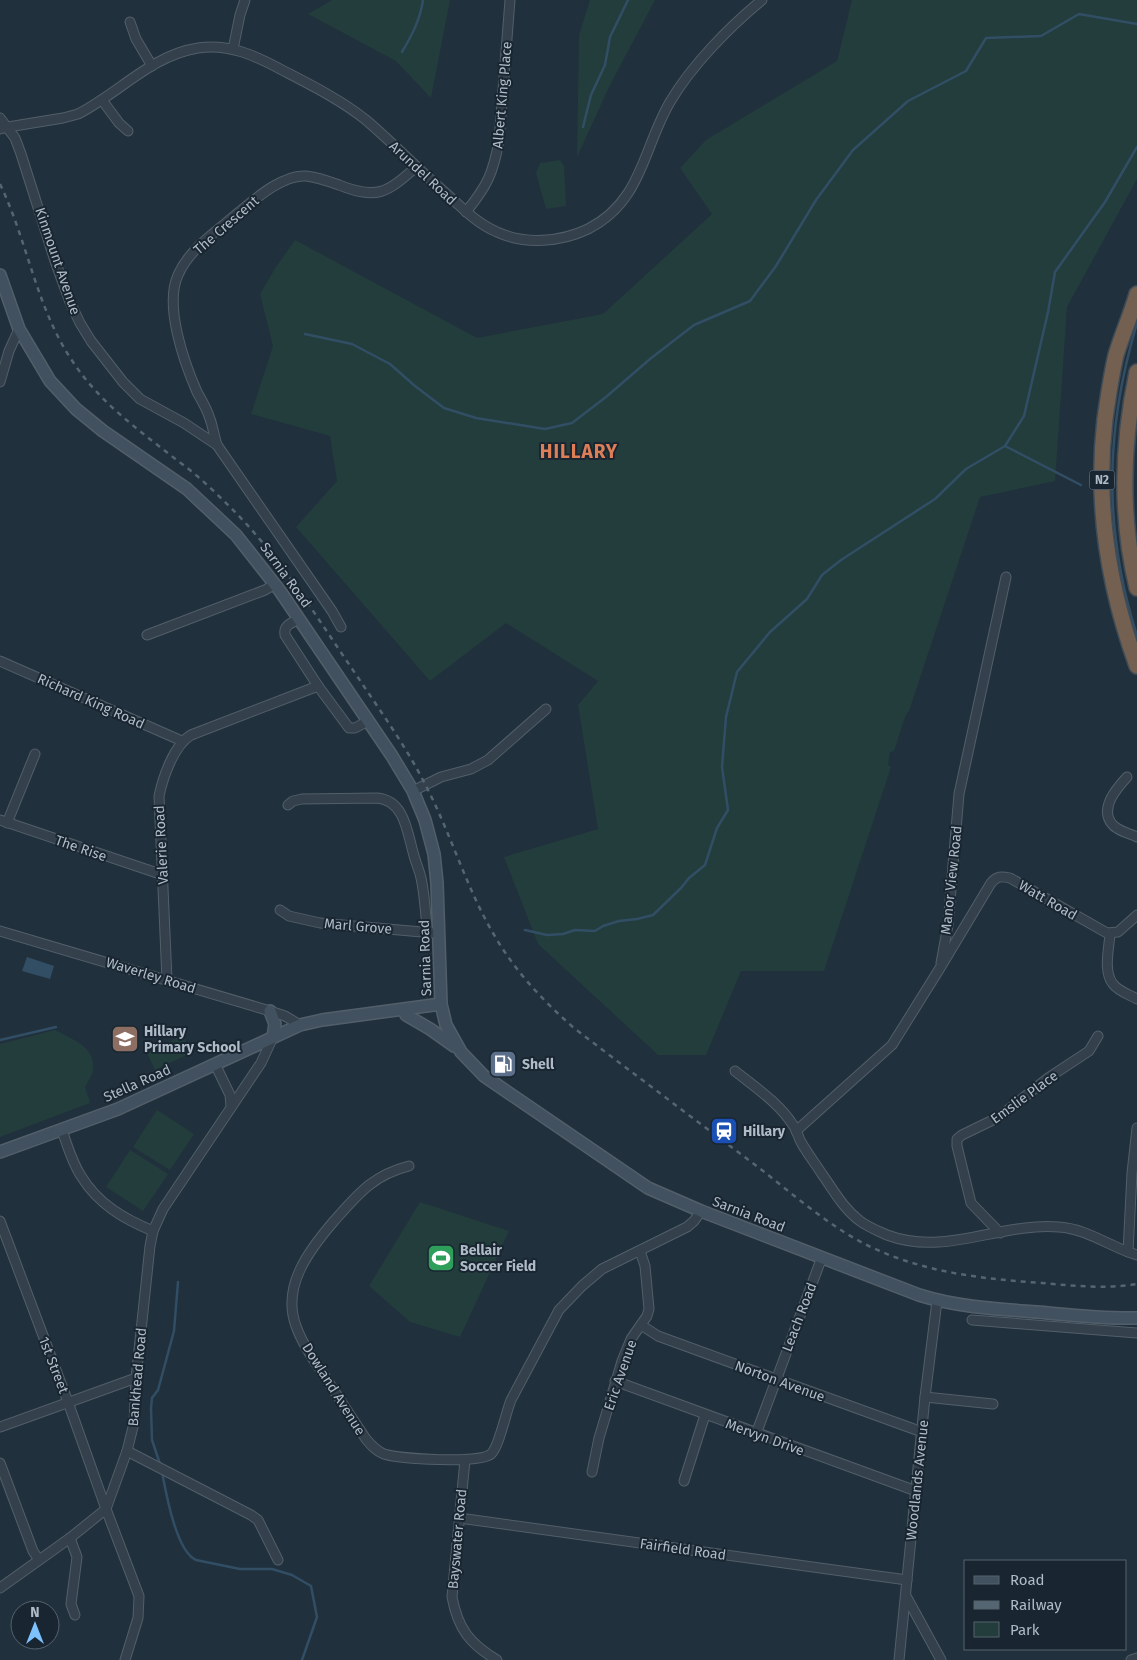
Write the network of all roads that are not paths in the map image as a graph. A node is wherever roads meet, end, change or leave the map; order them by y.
1 (245, 0) edge
2 (510, 0) edge
3 (762, 0) edge
4 (130, 22) dead end
5 (233, 49) junction
6 (152, 66) junction
7 (102, 100) junction
8 (0, 118) edge
9 (4, 128) edge
10 (128, 131) dead end
11 (416, 167) junction
12 (466, 212) junction
13 (0, 275) edge
14 (1137, 294) edge
15 (19, 329) junction
16 (1137, 372) edge
17 (0, 382) edge
18 (1137, 411) edge
19 (217, 445) junction
20 (1125, 471) junction
21 (1006, 577) dead end
22 (275, 584) junction
23 (1137, 588) edge
24 (299, 619) junction
25 (341, 627) dead end
26 (147, 635) dead end
27 (0, 661) edge
28 (1137, 666) edge
29 (318, 686) junction
30 (546, 709) dead end
31 (368, 721) junction
32 (182, 741) junction
33 (35, 754) dead end
34 (1127, 777) dead end
35 (412, 792) junction
36 (288, 805) dead end
37 (4, 822) edge
38 (1137, 837) edge
39 (163, 875) junction
40 (280, 910) dead end
41 (1137, 915) edge
42 (0, 931) edge
43 (433, 933) junction
44 (1110, 934) junction
45 (940, 968) junction
46 (167, 980) junction
47 (1137, 999) edge
48 (442, 1008) junction
49 (270, 1011) junction
50 (371, 1014) junction
51 (406, 1016) junction
52 (300, 1025) junction
53 (1098, 1036) dead end
54 (273, 1037) junction
55 (462, 1052) junction
56 (215, 1064) junction
57 (735, 1070) dead end
58 (231, 1106) junction
59 (1137, 1128) edge
60 (62, 1130) junction
61 (796, 1131) junction
62 (0, 1152) edge
63 (409, 1166) dead end
64 (701, 1211) junction
65 (0, 1221) edge
66 (153, 1231) junction
67 (1000, 1233) junction
68 (640, 1251) junction
69 (1132, 1254) edge
70 (822, 1258) junction
71 (936, 1300) junction
72 (1020, 1311) junction
73 (1137, 1318) edge
74 (972, 1320) dead end
75 (1020, 1324) junction
76 (641, 1325) junction
77 (1137, 1333) edge
78 (136, 1378) junction
79 (776, 1379) junction
80 (615, 1381) junction
81 (925, 1397) junction
82 (68, 1402) junction
83 (993, 1404) dead end
84 (705, 1415) junction
85 (0, 1427) edge
86 (922, 1432) junction
87 (756, 1434) junction
88 (127, 1451) junction
89 (465, 1460) junction
90 (0, 1463) edge
91 (592, 1472) dead end
92 (684, 1481) dead end
93 (916, 1491) junction
94 (106, 1509) junction
95 (459, 1518) junction
96 (70, 1538) junction
97 (39, 1560) junction
98 (278, 1560) dead end
99 (907, 1580) junction
100 (0, 1588) edge
101 (906, 1596) junction
102 (75, 1615) dead end
103 (1137, 1658) edge
104 (125, 1660) edge
105 (497, 1660) edge
106 (899, 1660) edge
107 (941, 1660) edge
108 (1131, 1660) edge

1 - 5 street
2 - 12 street, Albert King Place
3 - 12 street, Arundel Road
4 - 6 street
5 - 6 street, Arundel Road
5 - 11 street, Arundel Road
6 - 7 street, Arundel Road
7 - 9 street, Arundel Road
7 - 10 street
8 - 9 street, Kinmount Avenue
9 - 19 street, Kinmount Avenue
11 - 12 street, Arundel Road
11 - 19 street, The Crescent
13 - 15 main road, Sarnia Road
14 - 28 highway, N2
15 - 17 street
15 - 22 main road, Sarnia Road
16 - 20 highway, N2
18 - 20 highway
19 - 25 street, Kinmount Avenue
20 - 23 highway, N2
21 - 45 street, Manor View Road
22 - 24 main road, Sarnia Road
22 - 26 street
24 - 29 street
24 - 31 main road, Sarnia Road
27 - 32 street, Richard King Road
29 - 31 street
29 - 32 street
30 - 35 street
31 - 35 main road, Sarnia Road
32 - 39 street, Valerie Road
33 - 37 street
34 - 38 street
35 - 43 main road, Sarnia Road
36 - 43 street
37 - 39 street, The Rise
39 - 46 street, Valerie Road
40 - 43 street, Marl Grove
41 - 44 street
42 - 46 street, Waverley Road
43 - 48 main road, Sarnia Road
44 - 45 street, Watt Road
44 - 47 street
45 - 61 street, Manor View Road
46 - 49 street, Waverley Road
48 - 50 main road, Stella Road
48 - 51 main road, Stella Road
48 - 55 main road, Sarnia Road
49 - 52 street, Waverley Road
49 - 54 main road
50 - 51 main road, Stella Road
50 - 52 main road, Stella Road
51 - 55 main road
52 - 54 main road, Stella Road
53 - 67 street, Emslie Place
54 - 56 main road, Stella Road
54 - 58 street, Bankhead Road
55 - 64 main road, Sarnia Road
56 - 58 street
56 - 60 main road, Stella Road
57 - 61 street
58 - 66 street, Bankhead Road
59 - 69 street
60 - 62 main road, Stella Road
60 - 66 street
61 - 67 street
63 - 89 street, Dowland Avenue
64 - 68 street, Dowland Avenue
64 - 70 main road, Sarnia Road
65 - 82 street, 1st Street
66 - 78 street, Bankhead Road
67 - 69 street
68 - 76 street, Eric Avenue
68 - 89 street, Dowland Avenue
70 - 71 main road, Sarnia Road
70 - 79 street, Leach Road
71 - 72 main road, Sarnia Road
71 - 81 street, Woodlands Avenue
72 - 73 main road, Sarnia Road
72 - 75 street
74 - 75 street
75 - 77 street
76 - 79 street, Norton Avenue
76 - 80 street, Eric Avenue
78 - 82 street
78 - 88 street, Bankhead Road
79 - 86 street, Norton Avenue
79 - 87 street, Leach Road
80 - 84 street, Mervyn Drive
80 - 91 street, Eric Avenue
81 - 83 street
81 - 86 street, Woodlands Avenue
82 - 85 street
82 - 94 street, 1st Street
84 - 87 street, Mervyn Drive
84 - 92 street
86 - 93 street, Woodlands Avenue
87 - 93 street, Mervyn Drive
88 - 94 street, Bankhead Road
88 - 98 street
89 - 95 street, Bayswater Road
90 - 97 street
93 - 99 street, Woodlands Avenue
94 - 96 street
94 - 104 street
95 - 99 street, Fairfield Road
95 - 105 street, Bayswater Road
96 - 97 street
96 - 102 street
97 - 100 street
99 - 101 street, Woodlands Avenue
101 - 106 street, Woodlands Avenue
101 - 107 street
103 - 108 street

